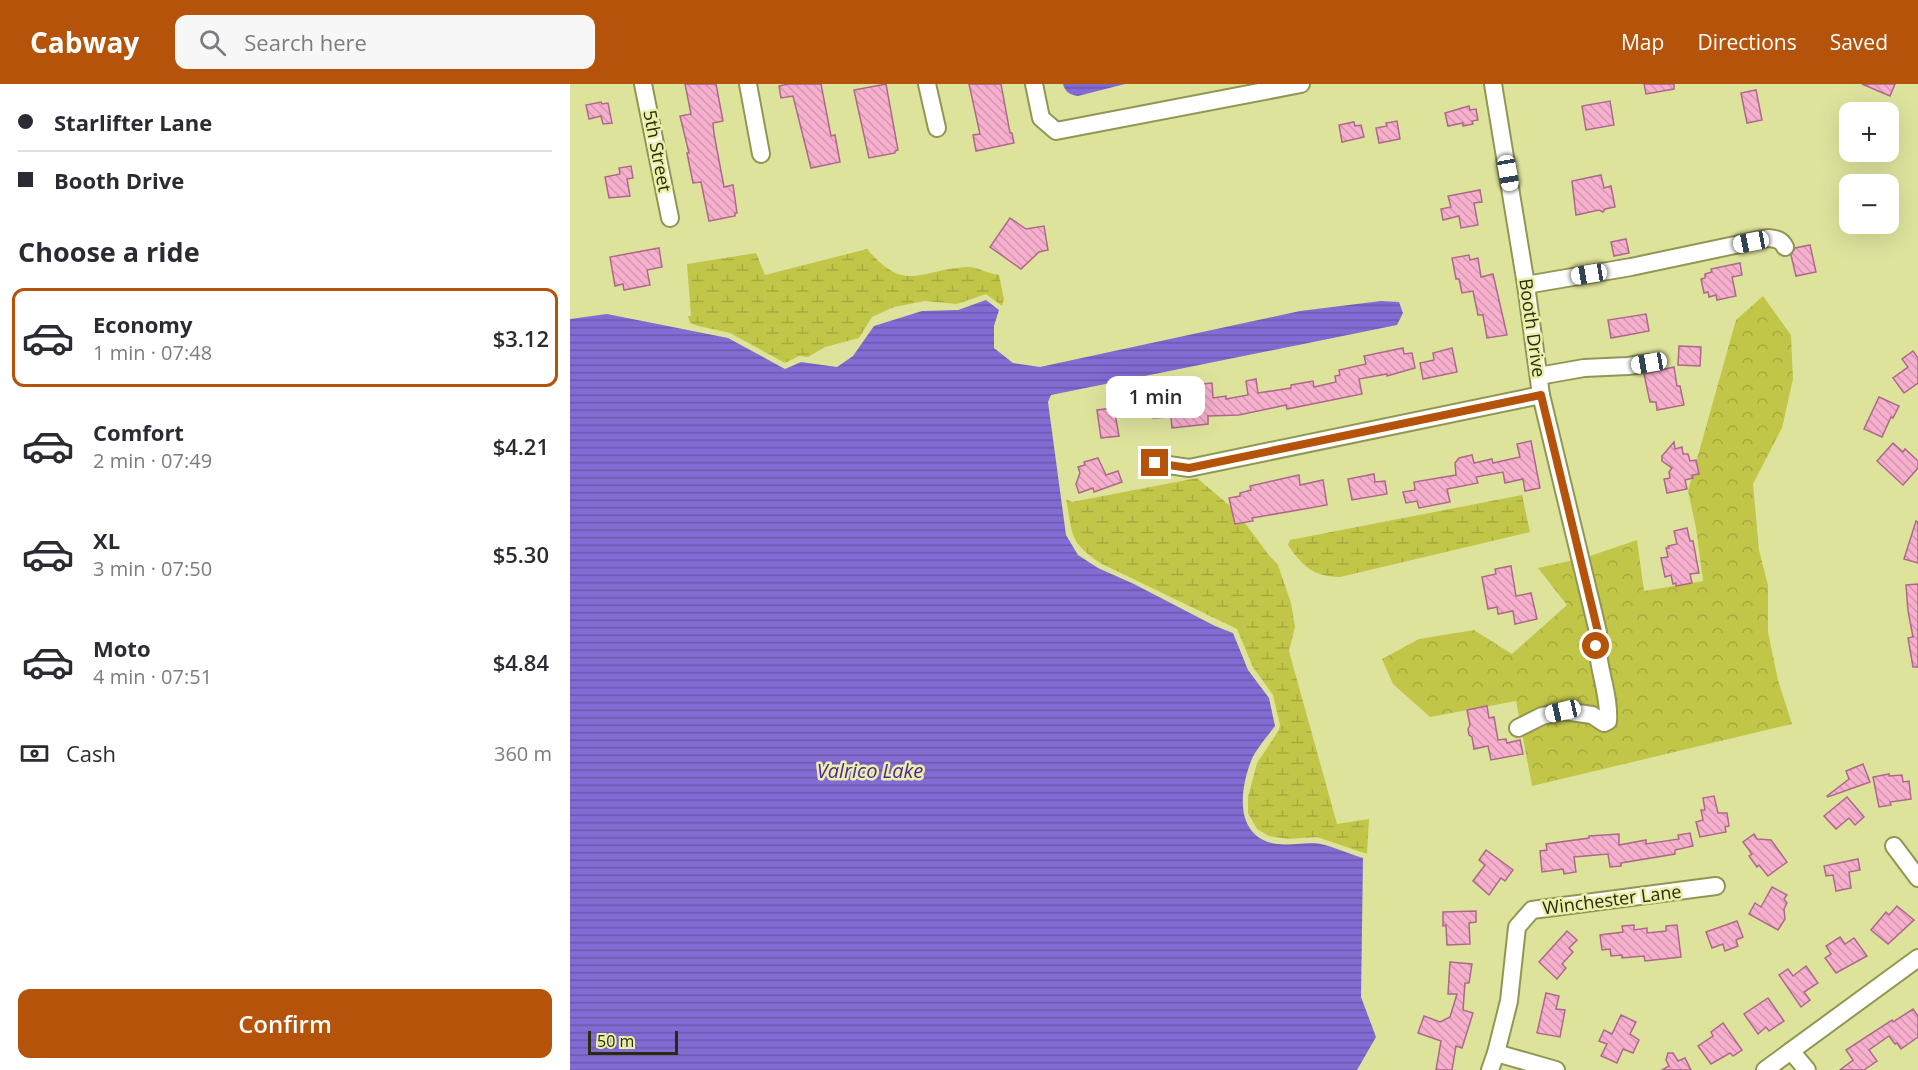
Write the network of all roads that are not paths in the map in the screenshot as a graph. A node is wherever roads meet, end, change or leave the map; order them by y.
1 (643, 84) edge
2 (748, 84) edge
3 (927, 84) edge
4 (1034, 84) edge
5 (1301, 84) edge
6 (1493, 84) edge
7 (937, 128) dead end
8 (761, 154) dead end
9 (670, 218) dead end
10 (1785, 247) dead end
11 (1526, 285) junction
12 (1649, 363) dead end
13 (1539, 376) junction
14 (1541, 395) junction
15 (1155, 463) dead end
16 (1518, 728) dead end
17 (1894, 846) dead end
18 (1918, 878) edge
19 (1716, 886) dead end
20 (1918, 958) edge
21 (1791, 1051) junction
22 (1497, 1053) junction
23 (1490, 1070) edge
24 (1556, 1070) edge
25 (1766, 1070) edge
26 (1807, 1070) edge

1 - 9 street, 5th Street
2 - 8 street
3 - 7 street
4 - 5 street
6 - 11 street, Booth Drive
10 - 11 street
11 - 13 street, Booth Drive
12 - 13 street
13 - 14 street, Booth Drive
14 - 15 street, Booth Drive
14 - 16 street
17 - 18 street
19 - 22 street, Winchester Lane
20 - 21 street
21 - 25 street
21 - 26 street
22 - 23 street, Winchester Lane
22 - 24 street

